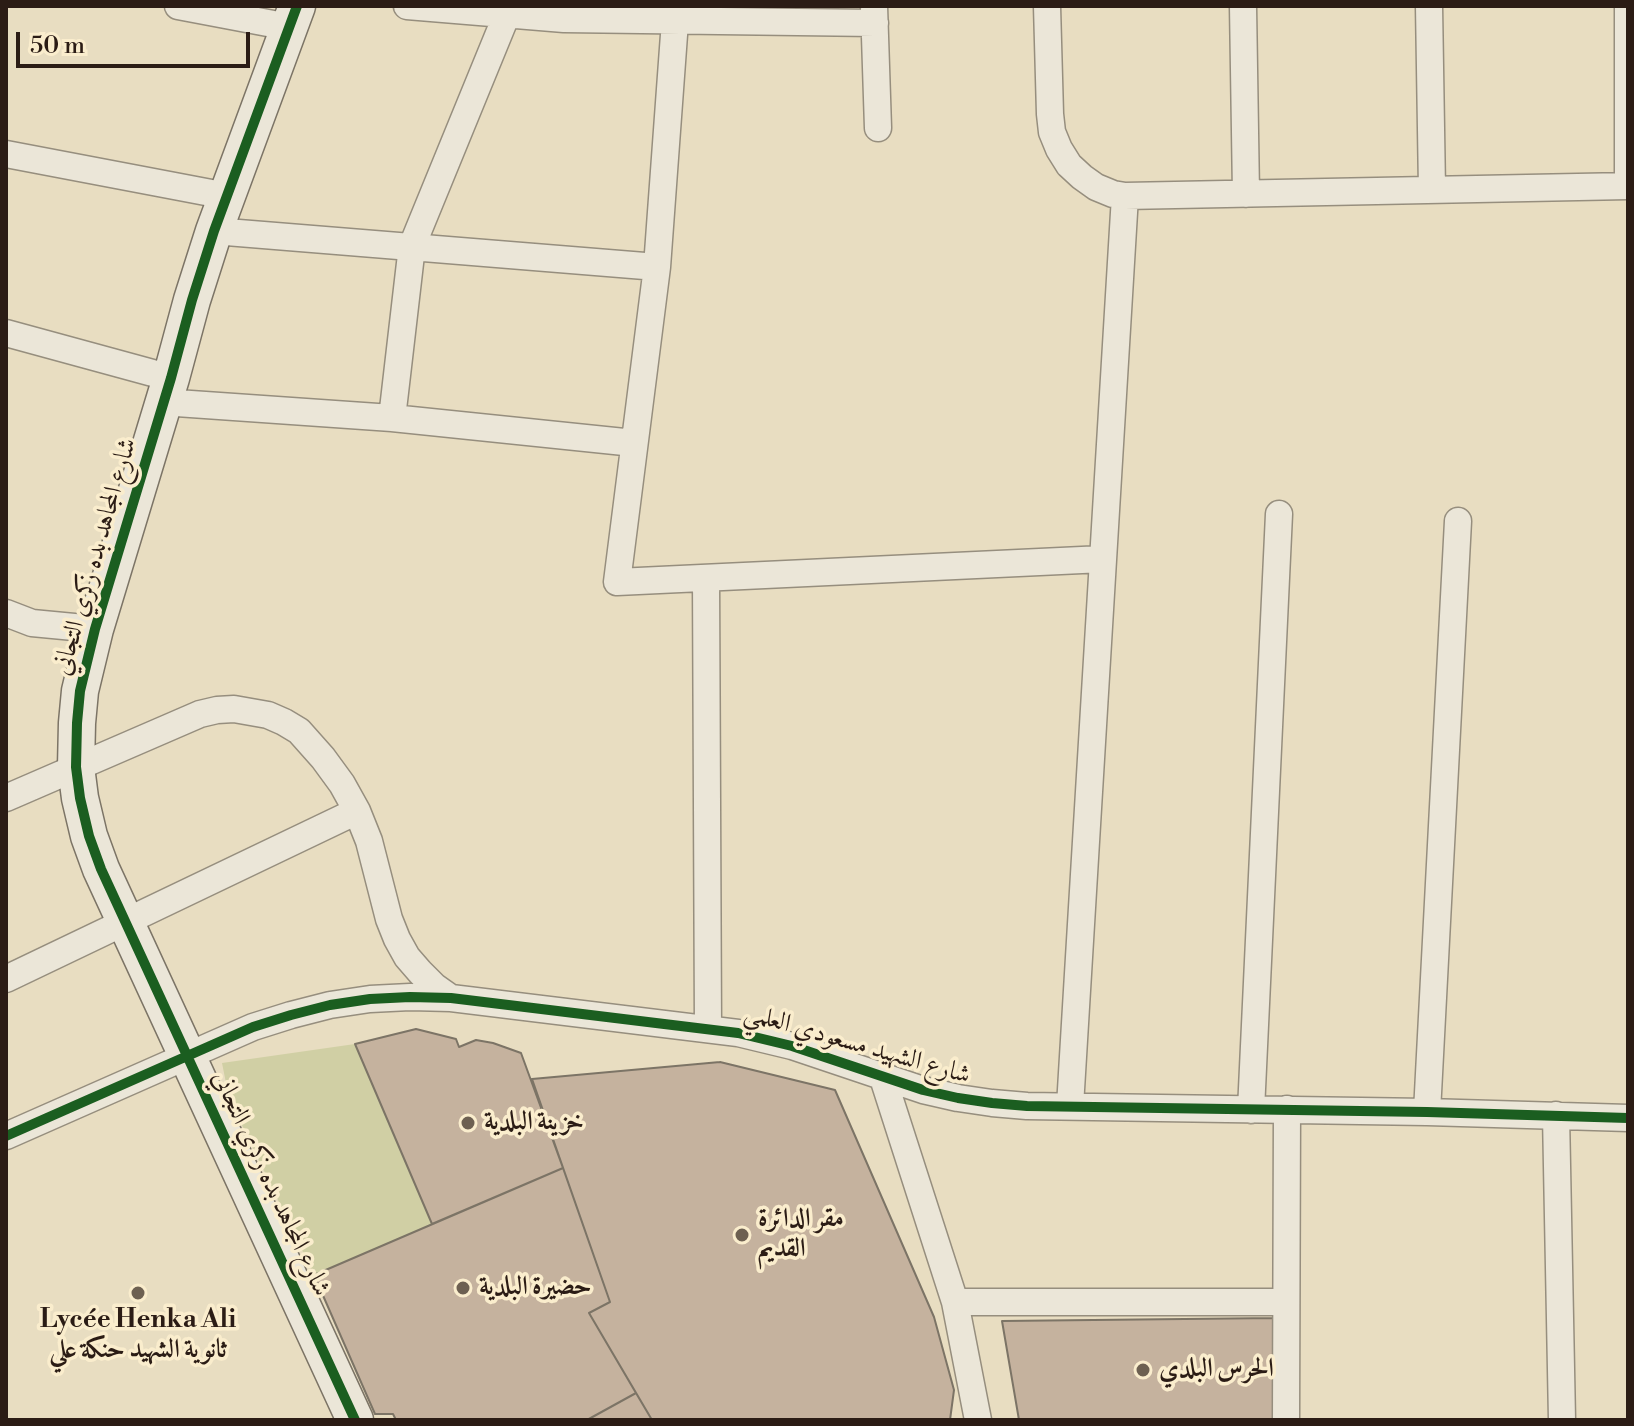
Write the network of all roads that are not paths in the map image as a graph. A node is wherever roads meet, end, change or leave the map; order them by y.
1 (178, 6) edge
2 (407, 6) edge
3 (1047, 6) edge
4 (1243, 6) edge
5 (1429, 6) edge
6 (1628, 6) edge
7 (599, 13) edge
8 (507, 14) junction
9 (874, 15) edge
10 (293, 17) edge
11 (675, 21) junction
12 (878, 128) dead end
13 (6, 154) edge
14 (1432, 190) junction
15 (1246, 194) junction
16 (227, 196) junction
17 (1125, 196) junction
18 (214, 231) junction
19 (412, 246) junction
20 (657, 267) junction
21 (6, 333) edge
22 (166, 390) junction
23 (392, 418) junction
24 (634, 443) junction
25 (1279, 514) dead end
26 (1458, 521) dead end
27 (1103, 559) junction
28 (706, 578) junction
29 (6, 613) edge
30 (95, 629) junction
31 (76, 767) junction
32 (6, 798) edge
33 (357, 811) junction
34 (125, 924) junction
35 (6, 979) edge
36 (451, 998) junction
37 (708, 1029) junction
38 (185, 1056) junction
39 (883, 1078) junction
40 (1070, 1106) junction
41 (1287, 1109) junction
42 (1251, 1110) junction
43 (1427, 1112) junction
44 (1556, 1115) junction
45 (1628, 1118) edge
46 (6, 1136) edge
47 (955, 1302) junction
48 (1285, 1302) junction
49 (355, 1420) edge
50 (978, 1420) edge
51 (1286, 1420) edge
52 (1562, 1420) edge

1 - 10 street
2 - 8 street
3 - 17 street
4 - 15 street
5 - 14 street
6 - 14 street
7 - 8 street
7 - 11 street
8 - 19 street
9 - 11 street
9 - 12 street
10 - 16 street, شارع المجاهد بده زكري التجاني
11 - 20 street
13 - 16 street
14 - 15 street
15 - 17 street
16 - 18 street, شارع المجاهد بده زكري التجاني
17 - 27 street
18 - 19 street
18 - 22 street, شارع المجاهد بده زكري التجاني
19 - 20 street
19 - 23 street
20 - 24 street
21 - 22 street
22 - 23 street
22 - 30 street, شارع المجاهد بده زكري التجاني
23 - 24 street
24 - 28 street
25 - 42 street
26 - 43 street
27 - 28 street
27 - 40 street
28 - 37 street
29 - 30 street
30 - 31 street, شارع المجاهد بده زكري التجاني
31 - 32 street
31 - 33 street
31 - 34 street, شارع المجاهد بده زكري التجاني
33 - 34 street
33 - 36 street
34 - 35 street
34 - 38 street, شارع المجاهد بده زكري التجاني
36 - 37 street, شارع الشهيد مسعودي العلمي
36 - 38 street, شارع الشهيد مسعودي العلمي
37 - 39 street, شارع الشهيد مسعودي العلمي
38 - 46 street, شارع الشهيد مسعودي العلمي
38 - 49 street, شارع المجاهد بده زكري التجاني
39 - 40 street, شارع الشهيد مسعودي العلمي
39 - 47 street
40 - 42 street, شارع الشهيد مسعودي العلمي
41 - 42 street, شارع الشهيد مسعودي العلمي
41 - 43 street, شارع الشهيد مسعودي العلمي
41 - 48 street
43 - 44 street, شارع الشهيد مسعودي العلمي
44 - 45 street, شارع الشهيد مسعودي العلمي
44 - 52 street
47 - 48 street
47 - 50 street
48 - 51 street

